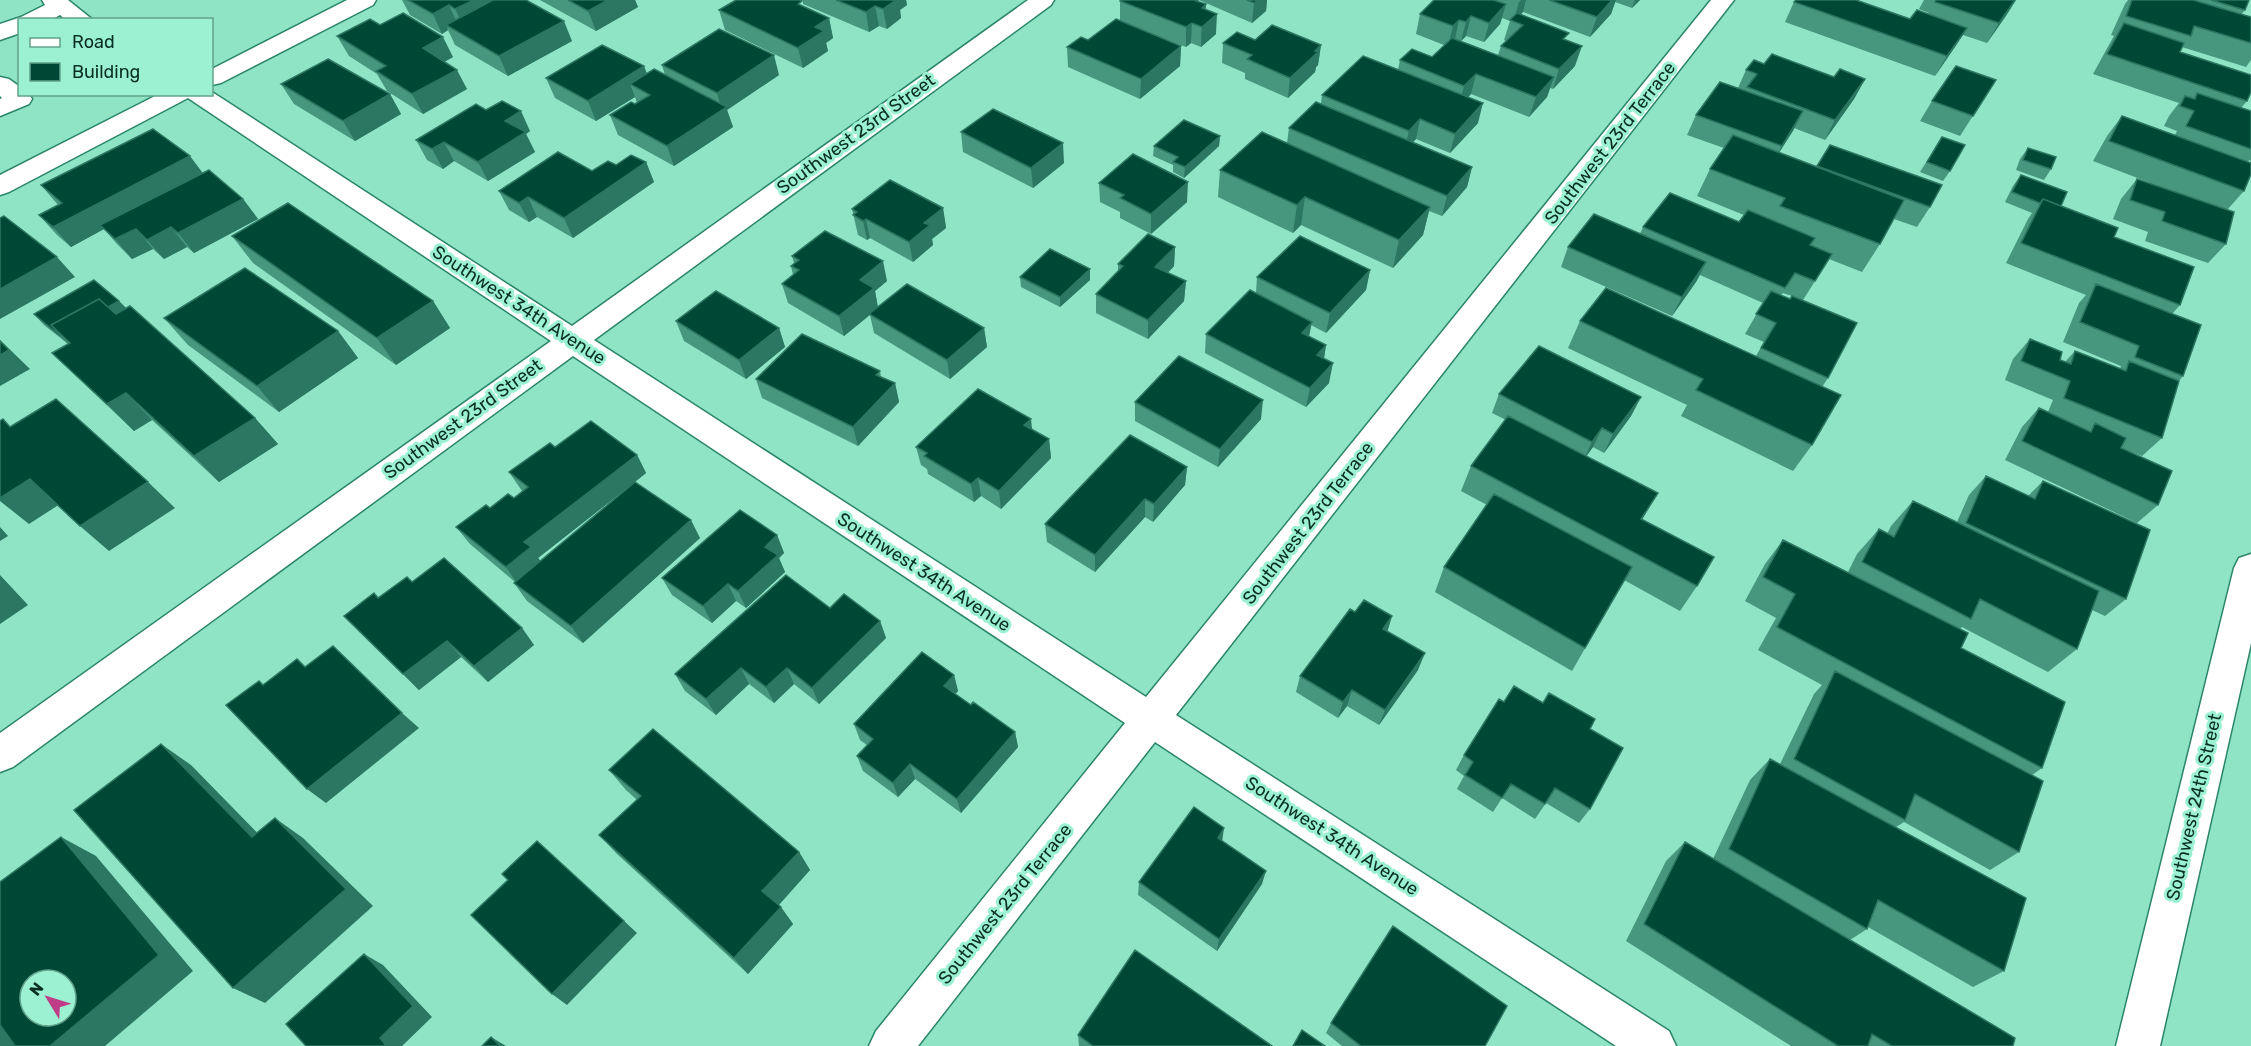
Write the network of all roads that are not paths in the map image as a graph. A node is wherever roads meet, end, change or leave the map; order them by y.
1 (365, 0) edge
2 (1043, 0) edge
3 (1723, 0) edge
4 (57, 3) edge
5 (34, 18) edge
6 (79, 18) edge
7 (18, 25) edge
8 (0, 33) edge
9 (213, 77) edge
10 (0, 84) edge
11 (175, 96) edge
12 (201, 96) edge
13 (0, 108) edge
14 (0, 186) edge
15 (572, 340) junction
16 (2251, 568) edge
17 (1152, 720) junction
18 (0, 755) edge
19 (891, 1046) edge
20 (1654, 1046) edge
21 (2138, 1046) edge

1 - 9 street
2 - 15 street, Southwest 23rd Street
3 - 17 street, Southwest 23rd Terrace
4 - 5 street
4 - 6 street
7 - 8 street
10 - 13 street
11 - 14 street
12 - 15 street, Southwest 34th Avenue
15 - 17 street, Southwest 34th Avenue
15 - 18 street, Southwest 23rd Street
16 - 21 street, Southwest 24th Street
17 - 19 street, Southwest 23rd Terrace
17 - 20 street, Southwest 34th Avenue

